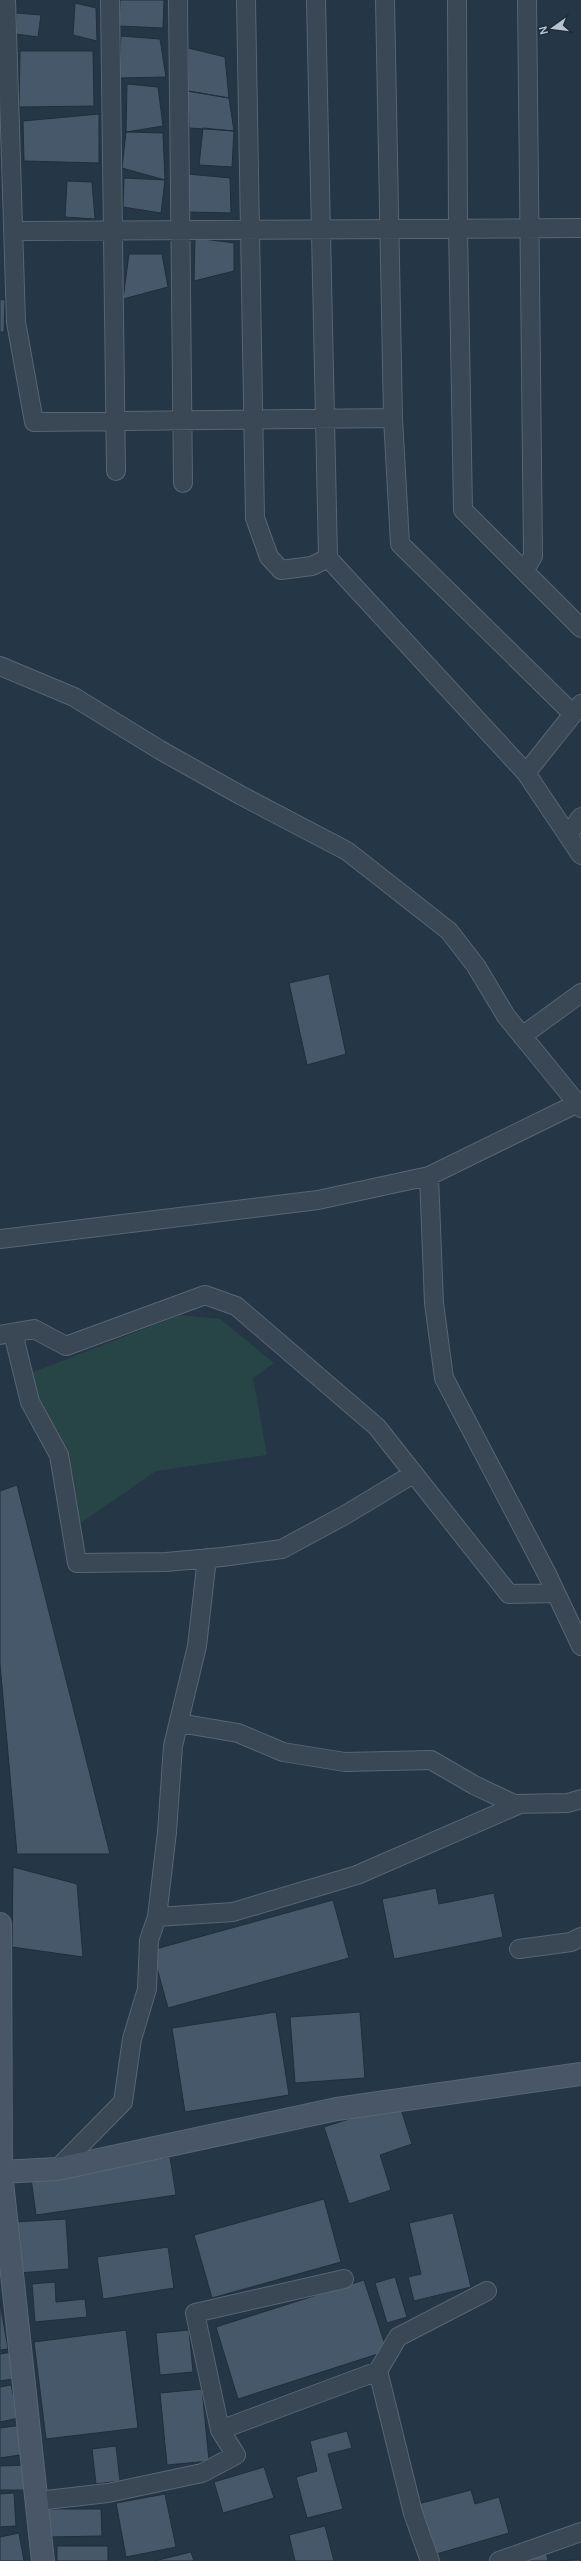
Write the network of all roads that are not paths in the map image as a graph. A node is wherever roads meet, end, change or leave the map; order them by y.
1 (5, 0) edge
2 (110, 0) edge
3 (178, 0) edge
4 (246, 0) edge
5 (316, 0) edge
6 (385, 0) edge
7 (457, 0) edge
8 (526, 0) edge
9 (0, 3) edge
10 (458, 228) junction
11 (529, 228) junction
12 (581, 228) edge
13 (250, 229) junction
14 (321, 229) junction
15 (389, 229) junction
16 (113, 230) junction
17 (180, 230) junction
18 (14, 231) junction
19 (324, 418) junction
20 (393, 418) junction
21 (253, 419) junction
22 (183, 420) junction
23 (116, 421) junction
24 (116, 471) dead end
25 (183, 483) dead end
26 (328, 558) junction
27 (524, 571) junction
28 (581, 628) edge
29 (0, 666) edge
30 (577, 709) edge
31 (526, 773) junction
32 (581, 817) edge
33 (568, 835) junction
34 (581, 855) edge
35 (581, 993) edge
36 (522, 1036) junction
37 (579, 1106) edge
38 (429, 1176) junction
39 (0, 1239) edge
40 (6, 1334) edge
41 (413, 1474) junction
42 (207, 1558) junction
43 (556, 1593) junction
44 (581, 1646) edge
45 (178, 1723) junction
46 (581, 1799) edge
47 (520, 1804) junction
48 (157, 1917) junction
49 (0, 1924) edge
50 (581, 1937) edge
51 (519, 1949) dead end
52 (581, 2074) edge
53 (57, 2169) junction
54 (1, 2172) edge
55 (344, 2279) dead end
56 (487, 2291) dead end
57 (378, 2371) junction
58 (220, 2430) junction
59 (37, 2501) junction
60 (581, 2532) edge
61 (43, 2561) edge
62 (430, 2561) edge
63 (499, 2561) edge

1 - 9 street
1 - 18 street
2 - 16 street
3 - 17 street
4 - 13 street
5 - 14 street
6 - 15 street
7 - 10 street
8 - 11 street
10 - 11 street
10 - 15 street
10 - 27 street
11 - 12 street
11 - 27 street
13 - 14 street
13 - 17 street
13 - 21 street
14 - 15 street
14 - 19 street
15 - 20 street
16 - 17 street
16 - 18 street
16 - 23 street
17 - 22 street
18 - 23 street
19 - 20 street
19 - 21 street
19 - 26 street
20 - 30 street
21 - 22 street
21 - 26 street
22 - 23 street
22 - 25 street
23 - 24 street
26 - 31 street
27 - 28 street
29 - 36 street
30 - 31 street
31 - 33 street
32 - 33 street
33 - 34 street
35 - 36 street
36 - 37 street
37 - 38 street
38 - 39 street
38 - 43 street
40 - 41 street
40 - 42 street
41 - 42 street
41 - 43 street
42 - 45 street
43 - 44 street
45 - 47 street
45 - 48 street
46 - 47 street
47 - 48 street
48 - 53 street
49 - 54 street
50 - 51 street
52 - 53 street
53 - 54 street
54 - 59 street
55 - 58 street
56 - 57 street
57 - 58 street
57 - 62 street
58 - 59 street
59 - 61 street
60 - 63 street

